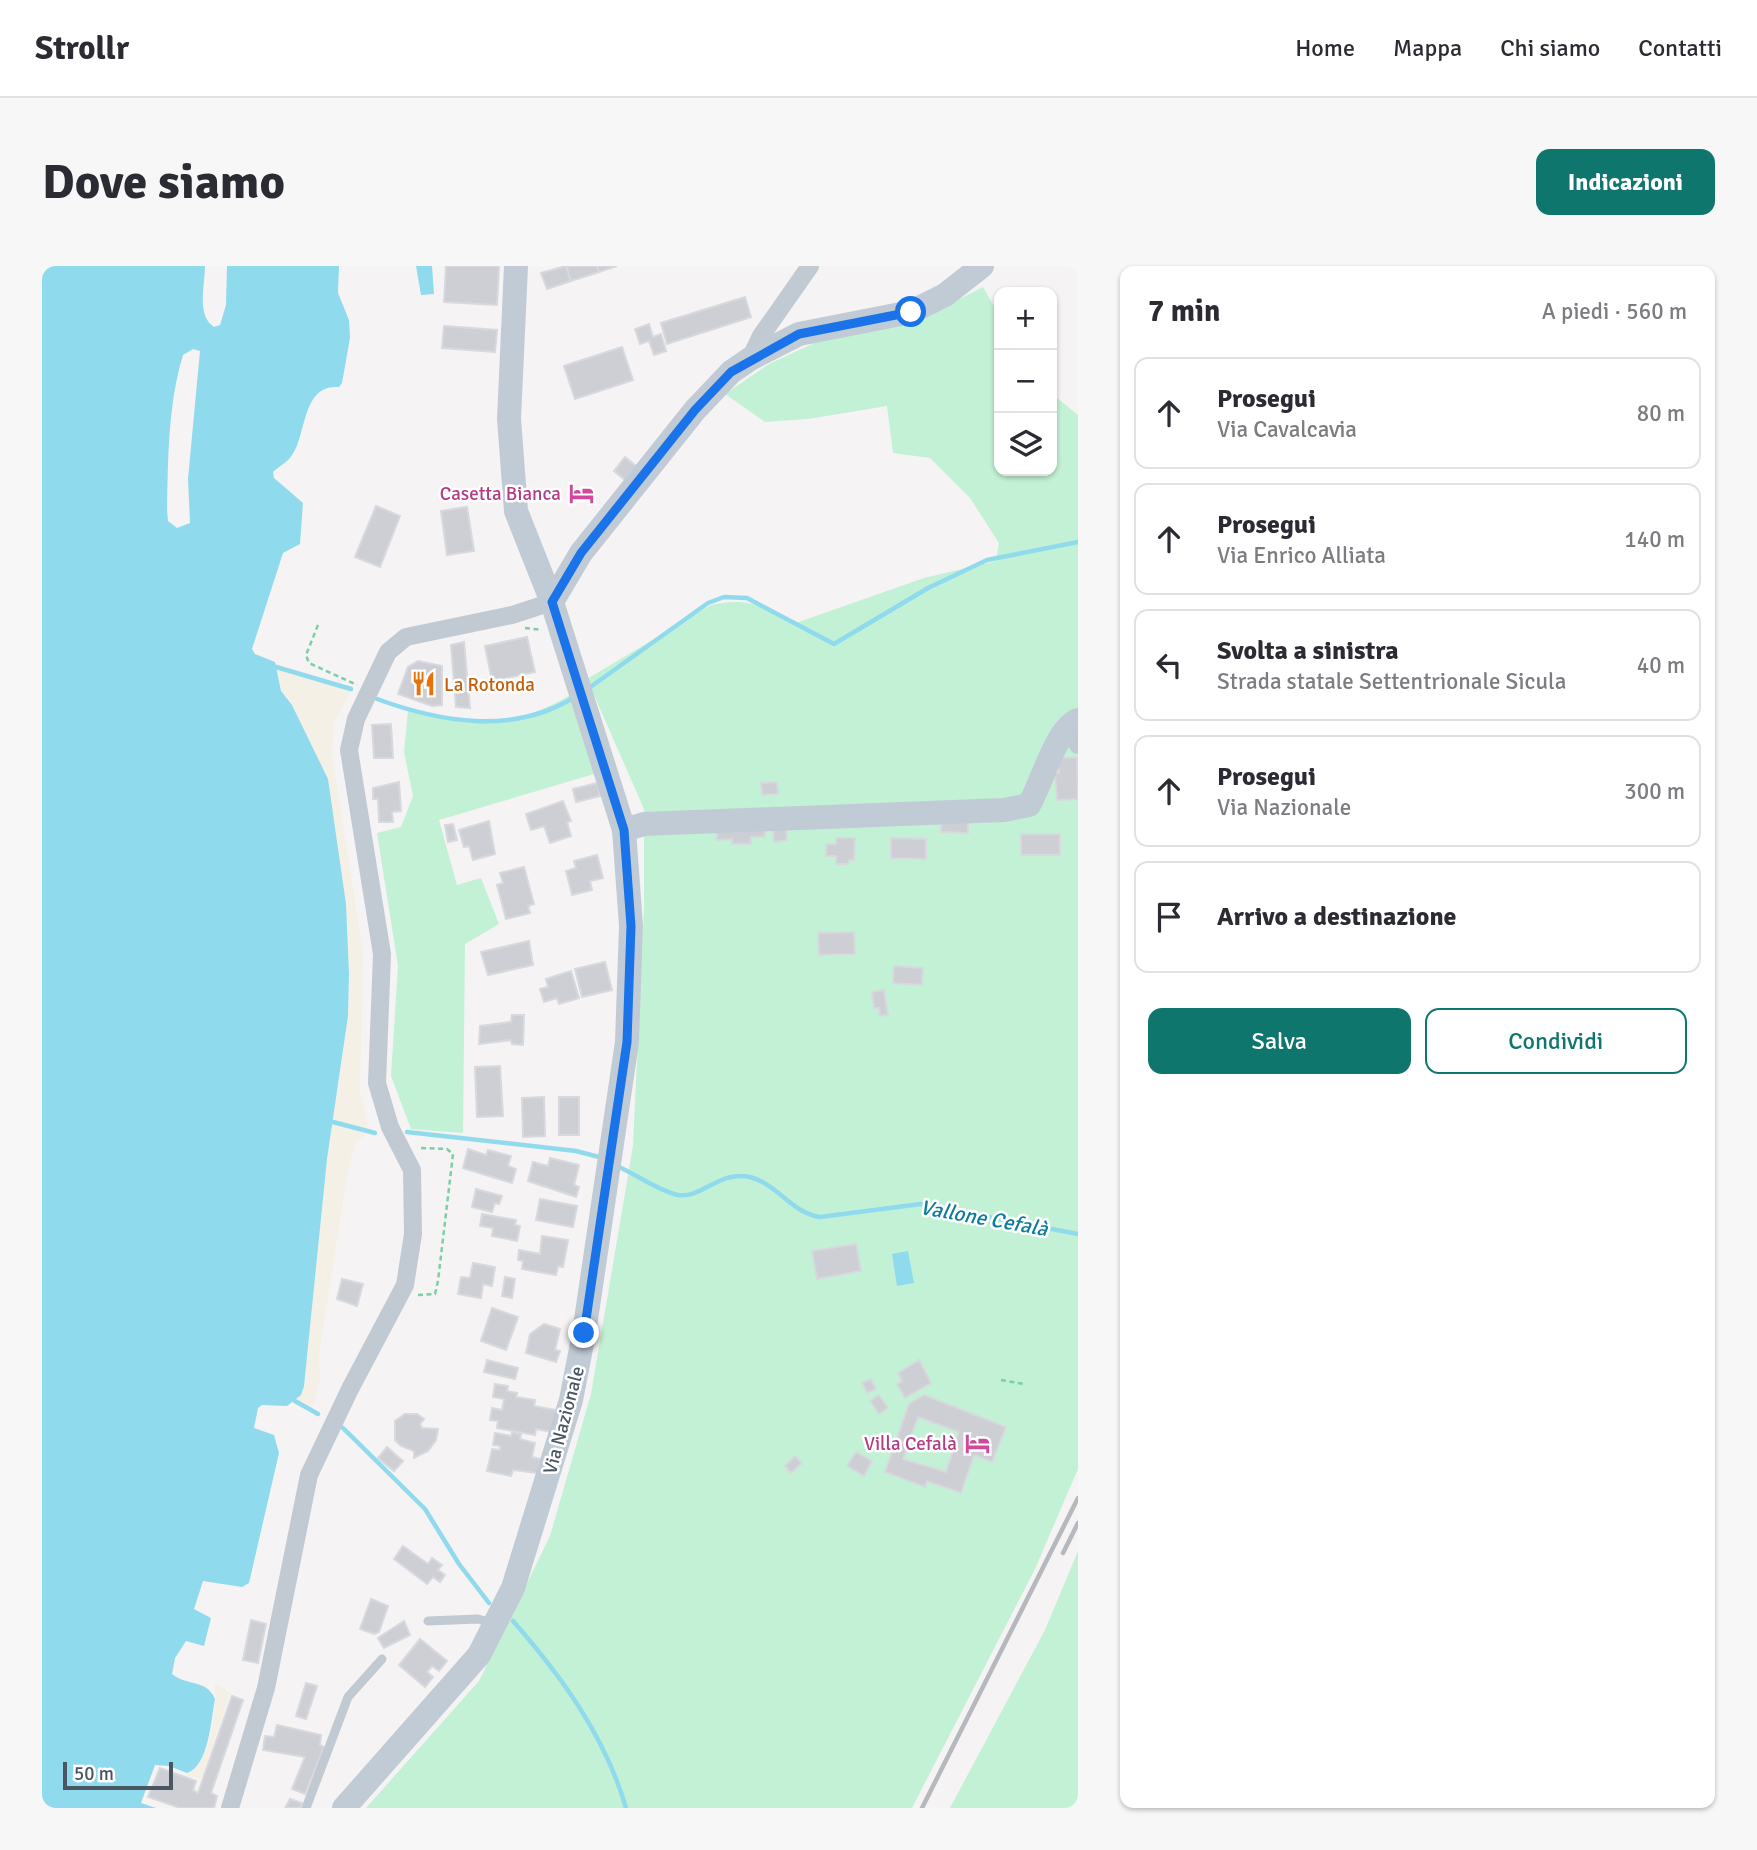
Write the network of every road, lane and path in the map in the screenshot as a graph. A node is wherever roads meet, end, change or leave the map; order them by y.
1 (516, 266) edge
2 (810, 266) edge
3 (982, 266) edge
4 (750, 359) junction
5 (556, 613) junction
6 (517, 624) dead end
7 (318, 625) dead end
8 (357, 689) dead end
9 (1074, 731) edge
10 (624, 830) junction
11 (409, 1145) dead end
12 (411, 1298) dead end
13 (1001, 1380) dead end
14 (1024, 1384) dead end
15 (428, 1621) dead end
16 (497, 1624) junction
17 (382, 1660) dead end
18 (230, 1808) edge
19 (306, 1808) edge
20 (344, 1808) edge

1 - 5 main road, Via Nazionale
2 - 4 street
3 - 4 main road
4 - 5 main road
5 - 6 path
5 - 10 main road, Via Nazionale
5 - 18 street
7 - 8 path
9 - 10 main road
10 - 16 main road, Via Nazionale
11 - 12 path
13 - 14 path
15 - 16 lane
16 - 20 main road, Via Nazionale
17 - 19 lane

